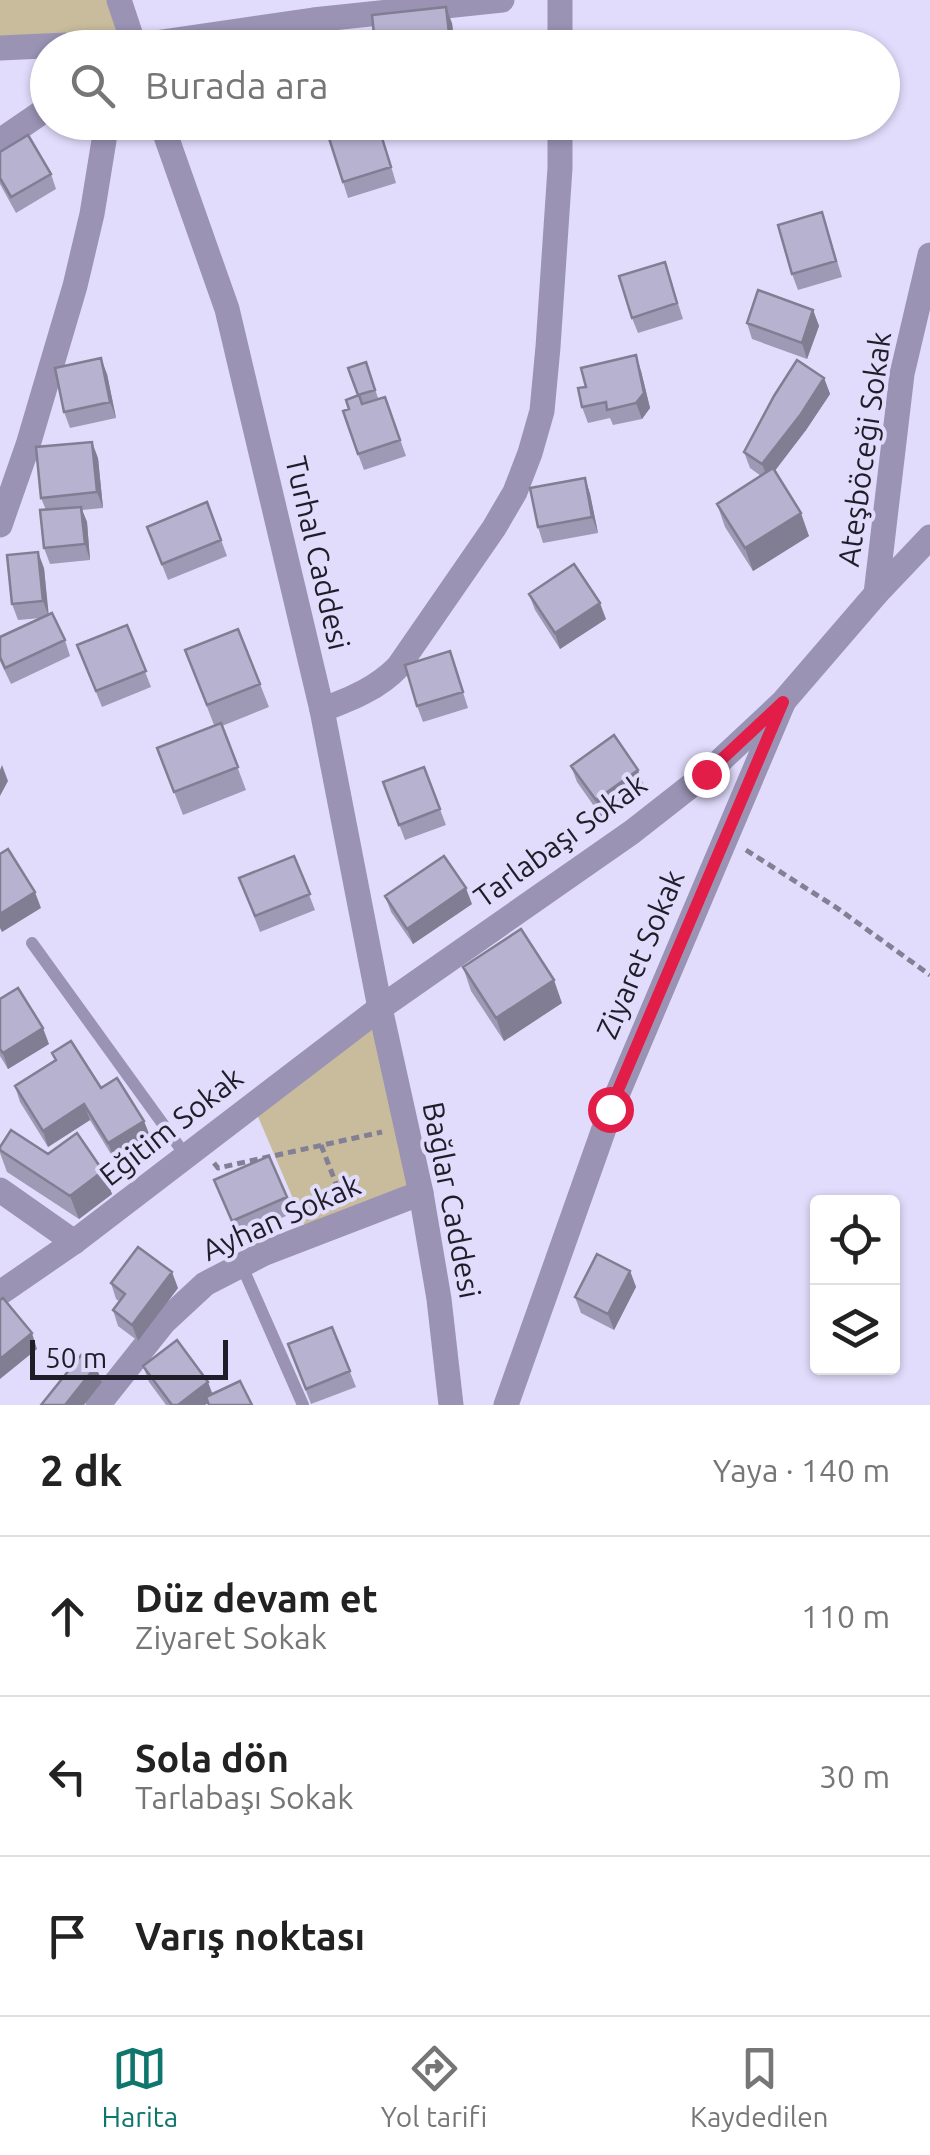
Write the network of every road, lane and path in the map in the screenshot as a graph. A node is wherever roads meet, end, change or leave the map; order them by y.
1 (119, 0) edge
2 (502, 0) edge
3 (560, 0) edge
4 (129, 30) edge
5 (247, 30) edge
6 (560, 30) edge
7 (30, 46) edge
8 (0, 48) edge
9 (30, 120) edge
10 (0, 140) edge
11 (104, 140) edge
12 (167, 140) edge
13 (560, 140) edge
14 (930, 255) edge
15 (0, 525) edge
16 (930, 537) edge
17 (876, 594) junction
18 (783, 702) junction
19 (322, 710) junction
20 (725, 837) junction
21 (32, 943) dead end
22 (930, 975) edge
23 (380, 1008) junction
24 (406, 1127) junction
25 (321, 1145) junction
26 (194, 1150) junction
27 (0, 1190) edge
28 (421, 1193) junction
29 (351, 1220) junction
30 (74, 1242) junction
31 (241, 1264) junction
32 (0, 1293) edge
33 (98, 1405) edge
34 (303, 1405) edge
35 (451, 1405) edge
36 (506, 1405) edge

1 - 4 street
2 - 5 street
3 - 6 street
7 - 8 street
9 - 10 street
11 - 15 street
12 - 19 street, Turhal Caddesi
13 - 19 street
14 - 17 street, Ateşböceği Sokak
16 - 17 street, Tarlabaşı Sokak
17 - 18 street, Tarlabaşı Sokak
18 - 20 street, Ziyaret Sokak
18 - 23 street, Tarlabaşı Sokak
19 - 23 street, Turhal Caddesi
20 - 22 path
20 - 36 street, Ziyaret Sokak
21 - 26 lane
23 - 24 street, Bağlar Caddesi
23 - 26 street, Eğitim Sokak
24 - 25 path
24 - 28 street, Bağlar Caddesi
25 - 26 path
25 - 29 path
26 - 30 street, Eğitim Sokak
27 - 30 street
28 - 29 street, Ayhan Sokak
28 - 35 street, Bağlar Caddesi
29 - 31 street, Ayhan Sokak
30 - 32 street, Eğitim Sokak
31 - 33 street, Ayhan Sokak
31 - 34 lane

